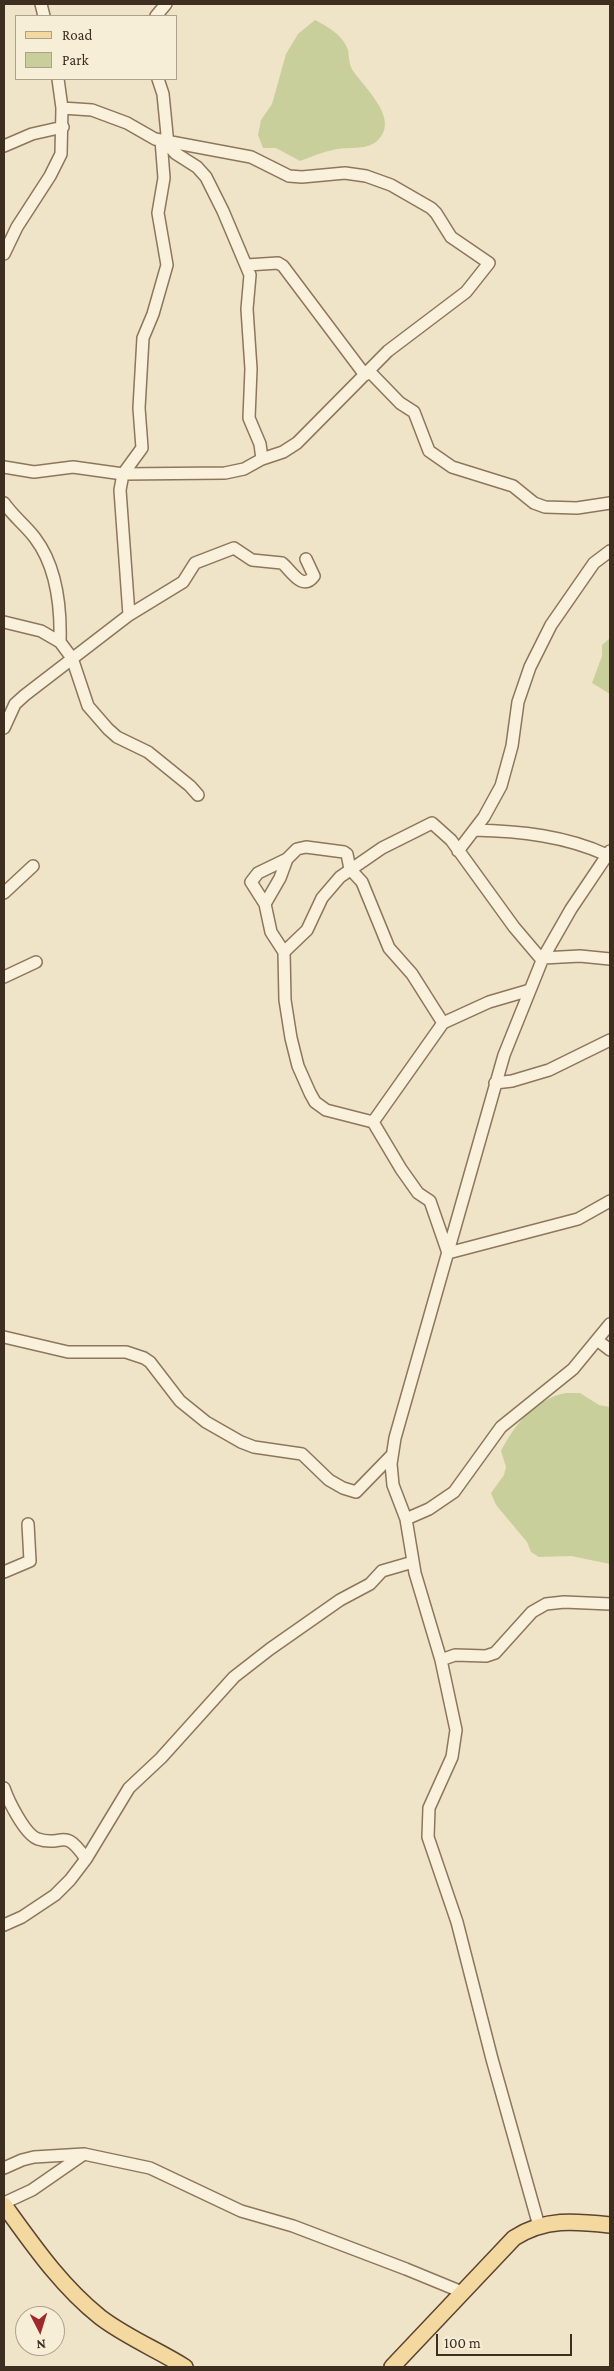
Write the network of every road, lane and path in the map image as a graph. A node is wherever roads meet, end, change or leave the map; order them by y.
1 (166, 4) edge
2 (157, 15) edge
3 (58, 80) edge
4 (158, 80) edge
5 (62, 108) junction
6 (63, 127) junction
7 (164, 141) junction
8 (4, 146) edge
9 (4, 254) edge
10 (247, 265) junction
11 (367, 373) junction
12 (262, 459) junction
13 (4, 467) edge
14 (123, 474) junction
15 (4, 503) edge
16 (610, 503) edge
17 (610, 551) edge
18 (306, 559) dead end
19 (129, 615) junction
20 (4, 622) edge
21 (60, 642) junction
22 (72, 658) junction
23 (4, 728) edge
24 (198, 795) dead end
25 (474, 830) junction
26 (458, 851) junction
27 (609, 853) edge
28 (287, 859) junction
29 (33, 866) dead end
30 (350, 869) junction
31 (4, 893) edge
32 (265, 904) junction
33 (284, 952) junction
34 (543, 959) junction
35 (610, 960) edge
36 (36, 962) dead end
37 (4, 976) edge
38 (530, 990) junction
39 (443, 1023) junction
40 (610, 1040) edge
41 (494, 1083) junction
42 (373, 1122) junction
43 (610, 1201) edge
44 (448, 1253) junction
45 (610, 1324) edge
46 (4, 1337) edge
47 (597, 1340) junction
48 (610, 1350) edge
49 (391, 1456) junction
50 (406, 1519) junction
51 (28, 1524) dead end
52 (413, 1562) junction
53 (4, 1572) edge
54 (610, 1604) edge
55 (441, 1660) junction
56 (4, 1788) edge
57 (86, 1859) junction
58 (4, 1926) edge
59 (84, 2154) junction
60 (4, 2168) edge
61 (4, 2204) edge
62 (610, 2225) edge
63 (539, 2226) junction
64 (462, 2292) junction
65 (178, 2365) edge
66 (392, 2367) edge

1 - 2 street
3 - 5 street
4 - 7 street
5 - 6 street
5 - 7 street
6 - 8 street
6 - 9 street
7 - 10 street
7 - 11 street
7 - 14 street
10 - 11 street
10 - 12 street
11 - 12 street
11 - 16 street
12 - 14 street
13 - 14 street
14 - 19 street
15 - 21 street
17 - 25 street
18 - 19 street
19 - 22 street
20 - 21 street
21 - 22 street
22 - 23 street
22 - 24 street
25 - 26 street
25 - 27 street
26 - 30 street
26 - 34 street
27 - 34 street
28 - 30 street
28 - 32 street
28 - 32 street
29 - 31 street
30 - 33 street
30 - 39 street
32 - 33 street
33 - 42 street
34 - 35 street
34 - 38 street
36 - 37 street
38 - 39 street
38 - 41 street
39 - 42 street
40 - 41 street
41 - 44 street
42 - 44 street
43 - 44 street
44 - 49 street
45 - 47 street
46 - 49 street
47 - 48 street
47 - 50 street
49 - 50 street
50 - 52 street
51 - 53 street
52 - 55 street
52 - 57 street
54 - 55 street
55 - 63 street
56 - 57 street
57 - 58 street
59 - 60 street
59 - 61 street
59 - 64 street
61 - 65 main road
62 - 63 main road
63 - 64 main road
64 - 66 main road

